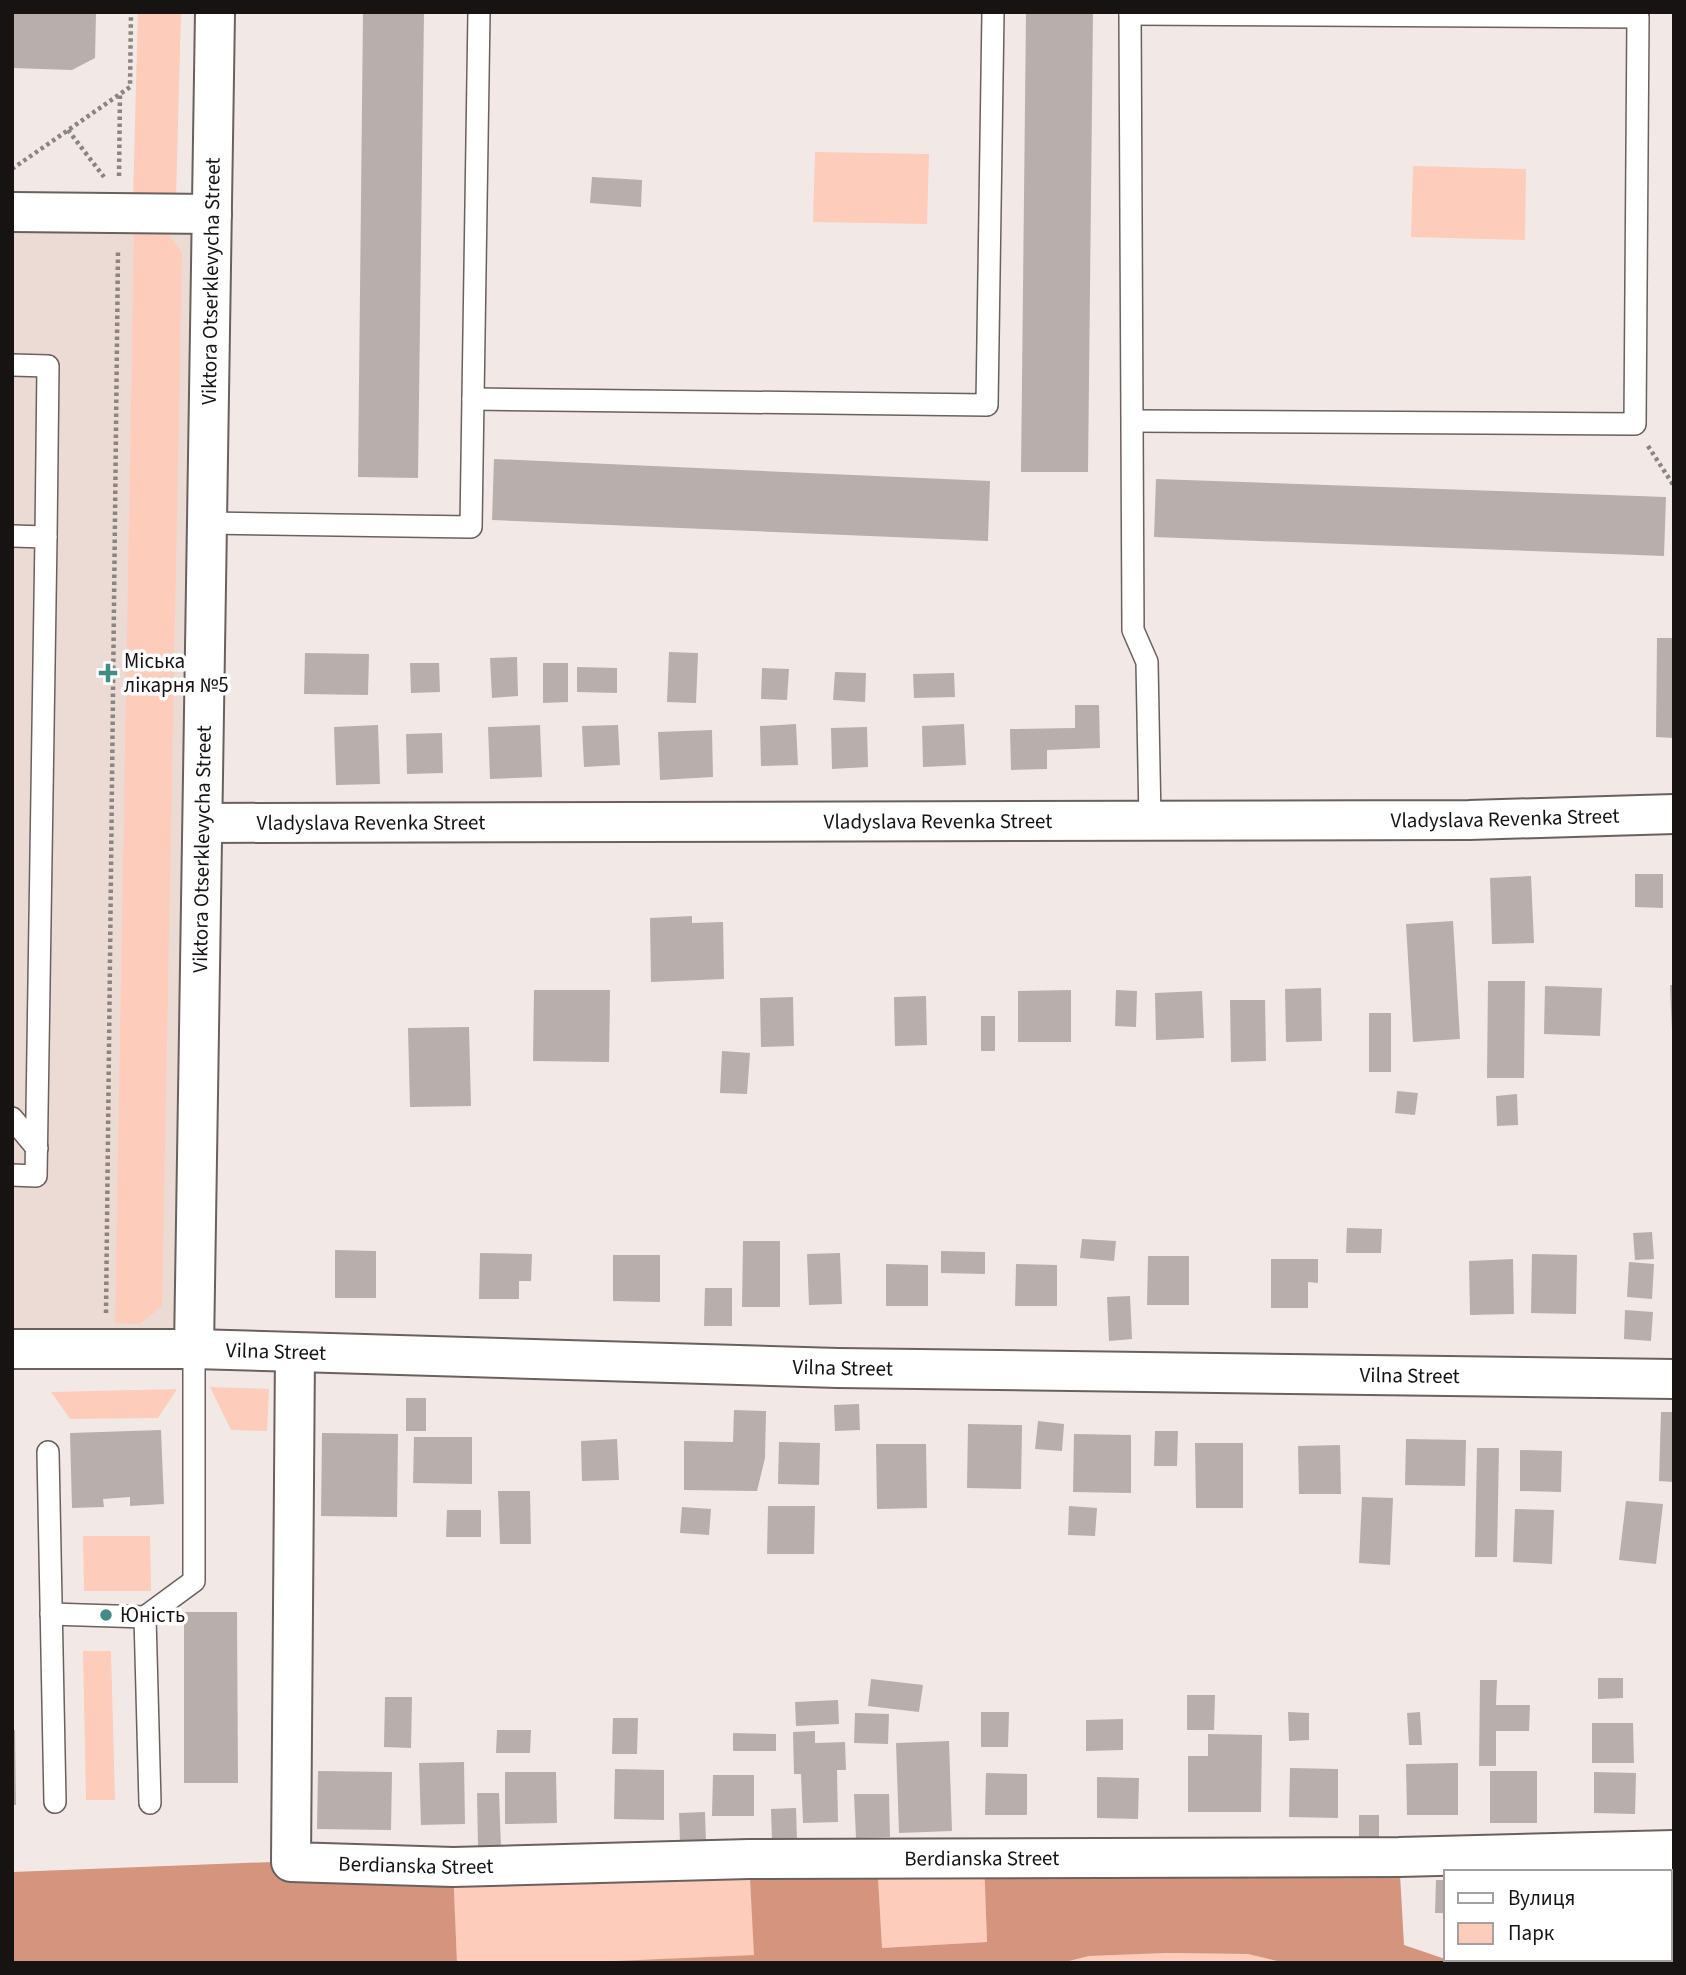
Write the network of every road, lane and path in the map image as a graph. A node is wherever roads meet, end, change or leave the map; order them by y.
1 (131, 12) edge
2 (215, 12) edge
3 (479, 12) edge
4 (993, 12) edge
5 (1130, 13) edge
6 (120, 94) junction
7 (68, 130) junction
8 (12, 169) edge
9 (104, 178) dead end
10 (119, 184) dead end
11 (12, 212) edge
12 (212, 215) junction
13 (105, 251) dead end
14 (12, 365) edge
15 (473, 399) junction
16 (1133, 421) junction
17 (1635, 424) junction
18 (1674, 486) edge
19 (207, 523) junction
20 (12, 536) edge
21 (46, 537) junction
22 (1674, 814) edge
23 (1150, 821) junction
24 (202, 823) junction
25 (12, 1118) edge
26 (37, 1148) junction
27 (12, 1175) edge
28 (106, 1320) dead end
29 (12, 1349) edge
30 (194, 1349) junction
31 (295, 1353) junction
32 (1674, 1379) edge
33 (48, 1452) dead end
34 (51, 1614) junction
35 (145, 1617) junction
36 (55, 1802) dead end
37 (150, 1803) dead end
38 (1674, 1850) edge

1 - 6 path
2 - 12 street, Viktora Otserklevycha Street
3 - 15 lane
4 - 15 lane
5 - 16 lane
5 - 17 lane
6 - 7 path
6 - 10 path
7 - 8 path
7 - 9 path
11 - 12 street
12 - 19 street, Viktora Otserklevycha Street
13 - 28 path
14 - 21 lane
15 - 19 lane
16 - 17 lane
16 - 23 lane
17 - 18 path
19 - 24 street, Viktora Otserklevycha Street
20 - 21 lane
21 - 26 lane
22 - 23 street, Vladyslava Revenka Street
23 - 24 street, Vladyslava Revenka Street
24 - 30 street, Viktora Otserklevycha Street
25 - 26 lane
26 - 27 lane
29 - 30 street, Vilna Street
30 - 31 street, Vilna Street
30 - 35 lane
31 - 32 street, Vilna Street
31 - 38 street, Berdianska Street
33 - 34 lane
34 - 35 lane
34 - 36 lane
35 - 37 lane

